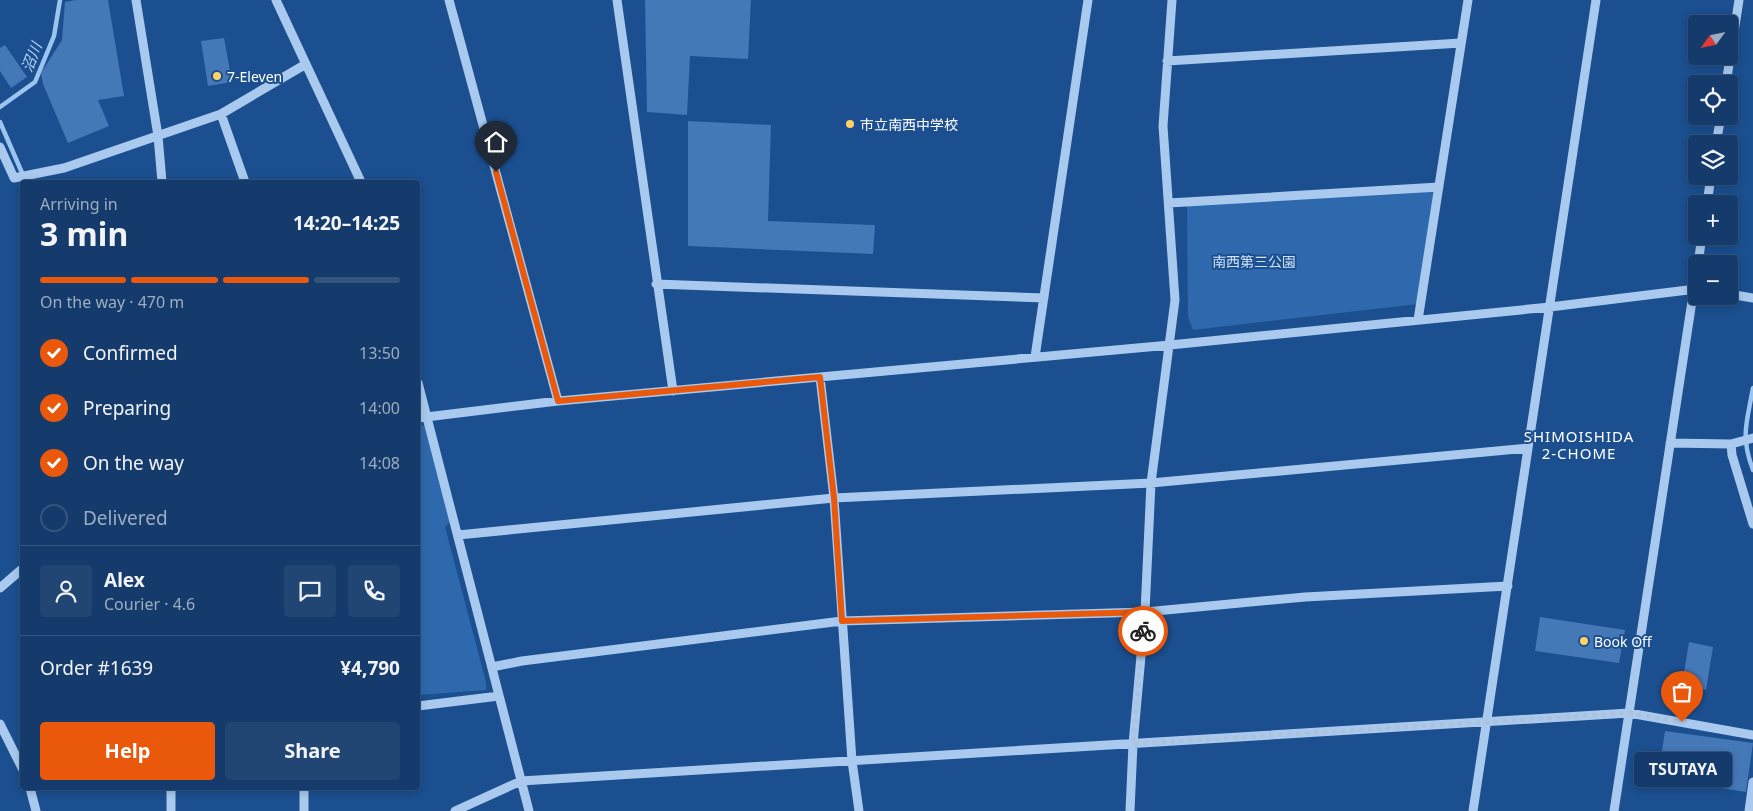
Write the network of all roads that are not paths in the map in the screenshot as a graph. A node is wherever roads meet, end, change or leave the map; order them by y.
1 (136, 0) edge
2 (276, 0) edge
3 (449, 0) edge
4 (617, 0) edge
5 (1088, 0) edge
6 (1172, 0) edge
7 (1468, 0) edge
8 (1596, 0) edge
9 (1738, 0) edge
10 (1461, 44) junction
11 (1167, 60) junction
12 (306, 64) junction
13 (1727, 75) edge
14 (221, 114) junction
15 (158, 136) junction
16 (0, 147) edge
17 (162, 180) edge
18 (244, 180) edge
19 (360, 180) edge
20 (1439, 187) junction
21 (1169, 203) junction
22 (656, 284) junction
23 (1688, 290) edge
24 (1738, 296) edge
25 (1044, 298) junction
26 (1753, 298) edge
27 (1692, 305) edge
28 (1550, 307) junction
29 (1418, 320) junction
30 (1170, 345) junction
31 (1035, 358) junction
32 (820, 377) junction
33 (673, 391) junction
34 (420, 400) edge
35 (558, 401) junction
36 (422, 418) edge
37 (1753, 438) edge
38 (1670, 443) junction
39 (1733, 444) junction
40 (1528, 448) junction
41 (1151, 483) junction
42 (834, 498) junction
43 (1753, 524) edge
44 (458, 535) junction
45 (20, 571) edge
46 (1508, 586) junction
47 (0, 588) edge
48 (1145, 612) junction
49 (842, 621) junction
50 (492, 667) junction
51 (499, 696) junction
52 (420, 706) edge
53 (1630, 713) junction
54 (1485, 722) junction
55 (0, 724) edge
56 (1753, 735) edge
57 (1133, 744) junction
58 (18, 746) edge
59 (852, 761) junction
60 (521, 781) junction
61 (1753, 782) edge
62 (31, 790) edge
63 (171, 790) edge
64 (304, 790) edge
65 (36, 811) edge
66 (171, 811) edge
67 (304, 811) edge
68 (455, 811) edge
69 (529, 811) edge
70 (859, 811) edge
71 (1130, 811) edge
72 (1473, 811) edge
73 (1614, 811) edge
74 (1749, 811) edge

1 - 15 street
2 - 12 street
3 - 35 street
4 - 22 street
5 - 25 street
6 - 11 street
7 - 10 street
8 - 28 street
9 - 13 street
10 - 11 street
10 - 20 street
11 - 21 street
12 - 14 street
12 - 19 street
14 - 15 street
14 - 18 street
15 - 16 street
15 - 17 street
20 - 21 street
20 - 29 street
21 - 30 street
22 - 25 street
22 - 33 street
23 - 28 street
24 - 26 street
25 - 31 street
27 - 38 street
28 - 29 street
28 - 40 street
29 - 30 street
30 - 31 street
30 - 41 street
31 - 32 street
32 - 33 street
32 - 42 street
33 - 35 street
34 - 36 street
35 - 36 street
36 - 44 street
37 - 39 street
38 - 39 street
38 - 53 street
39 - 43 street
40 - 41 street
40 - 46 street
41 - 42 street
41 - 48 street
42 - 44 street
42 - 49 street
44 - 50 street
45 - 47 street
46 - 48 street
46 - 54 street
48 - 49 street
48 - 57 street
49 - 50 street
49 - 59 street
50 - 51 street
51 - 52 street
51 - 60 street
53 - 54 street
53 - 56 street
53 - 73 street
54 - 57 street
54 - 72 street
55 - 58 street
57 - 59 street
57 - 71 street
59 - 60 street
59 - 70 street
60 - 68 street
60 - 69 street
61 - 74 street
62 - 65 street
63 - 66 street
64 - 67 street

